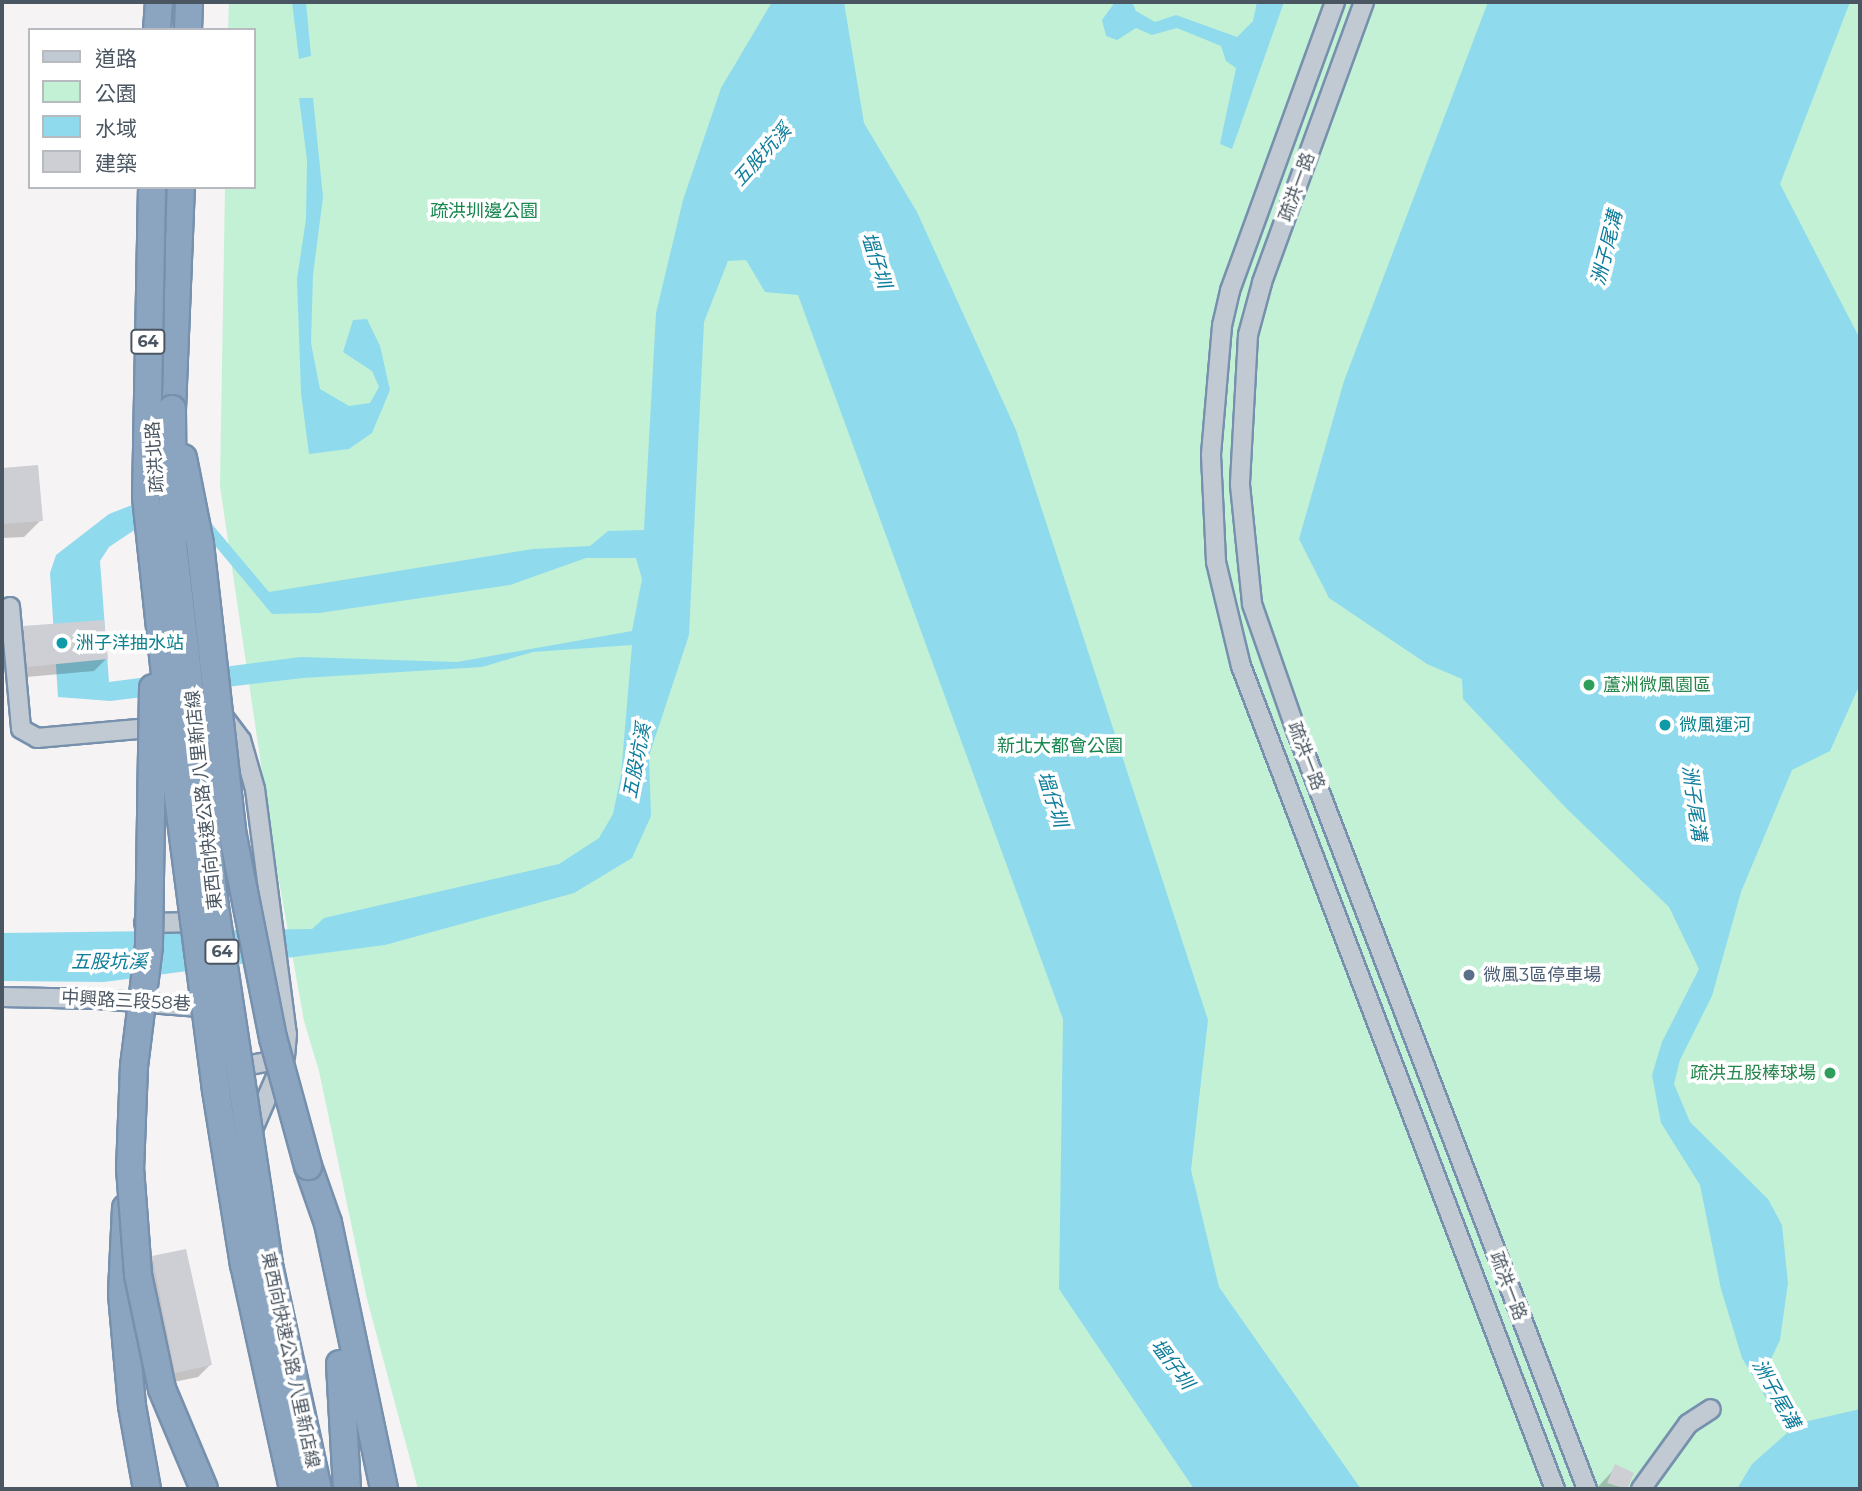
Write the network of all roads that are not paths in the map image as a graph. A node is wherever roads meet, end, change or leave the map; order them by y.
1 (148, 2) edge
2 (159, 2) edge
3 (189, 2) edge
4 (1335, 2) edge
5 (1364, 2) edge
6 (149, 28) edge
7 (157, 28) edge
8 (188, 28) edge
9 (151, 189) edge
10 (151, 189) edge
11 (181, 189) edge
12 (172, 409) junction
13 (146, 497) junction
14 (10, 607) dead end
15 (171, 651) junction
16 (227, 720) junction
17 (179, 725) junction
18 (255, 789) junction
19 (191, 797) junction
20 (144, 923) dead end
21 (2, 997) edge
22 (281, 1059) junction
23 (222, 1070) junction
24 (308, 1166) junction
25 (130, 1168) junction
26 (237, 1168) junction
27 (1711, 1409) dead end
28 (147, 1489) edge
29 (204, 1489) edge
30 (293, 1489) edge
31 (304, 1489) edge
32 (318, 1489) edge
33 (348, 1489) edge
34 (384, 1489) edge
35 (1555, 1489) edge
36 (1587, 1489) edge
37 (1641, 1489) edge

1 - 6 street
2 - 7 highway
3 - 8 highway
4 - 35 street, 疏洪一路
5 - 36 street, 疏洪一路
9 - 13 highway, 東西向快速公路 八里新店線 / 64, bridge
10 - 15 street, 疏洪北路
11 - 12 highway, 東西向快速公路 八里新店線 / 64
12 - 24 highway, bridge
12 - 32 highway, 東西向快速公路 八里新店線 / 64, bridge
13 - 25 highway, bridge
13 - 30 highway, 東西向快速公路 八里新店線 / 64, bridge
14 - 17 street
15 - 16 street
15 - 17 street, 疏洪北路
16 - 17 street
16 - 18 street
17 - 19 street, 疏洪北路
18 - 19 street
18 - 22 street
19 - 20 street, 疏洪北路
21 - 23 street, 中興路三段58巷
22 - 23 street
22 - 26 street
23 - 26 street, 中興路三段58巷
24 - 33 highway
24 - 34 highway
25 - 28 highway, bridge
25 - 29 highway, bridge
26 - 31 street, 中興路三段58巷
27 - 37 street

